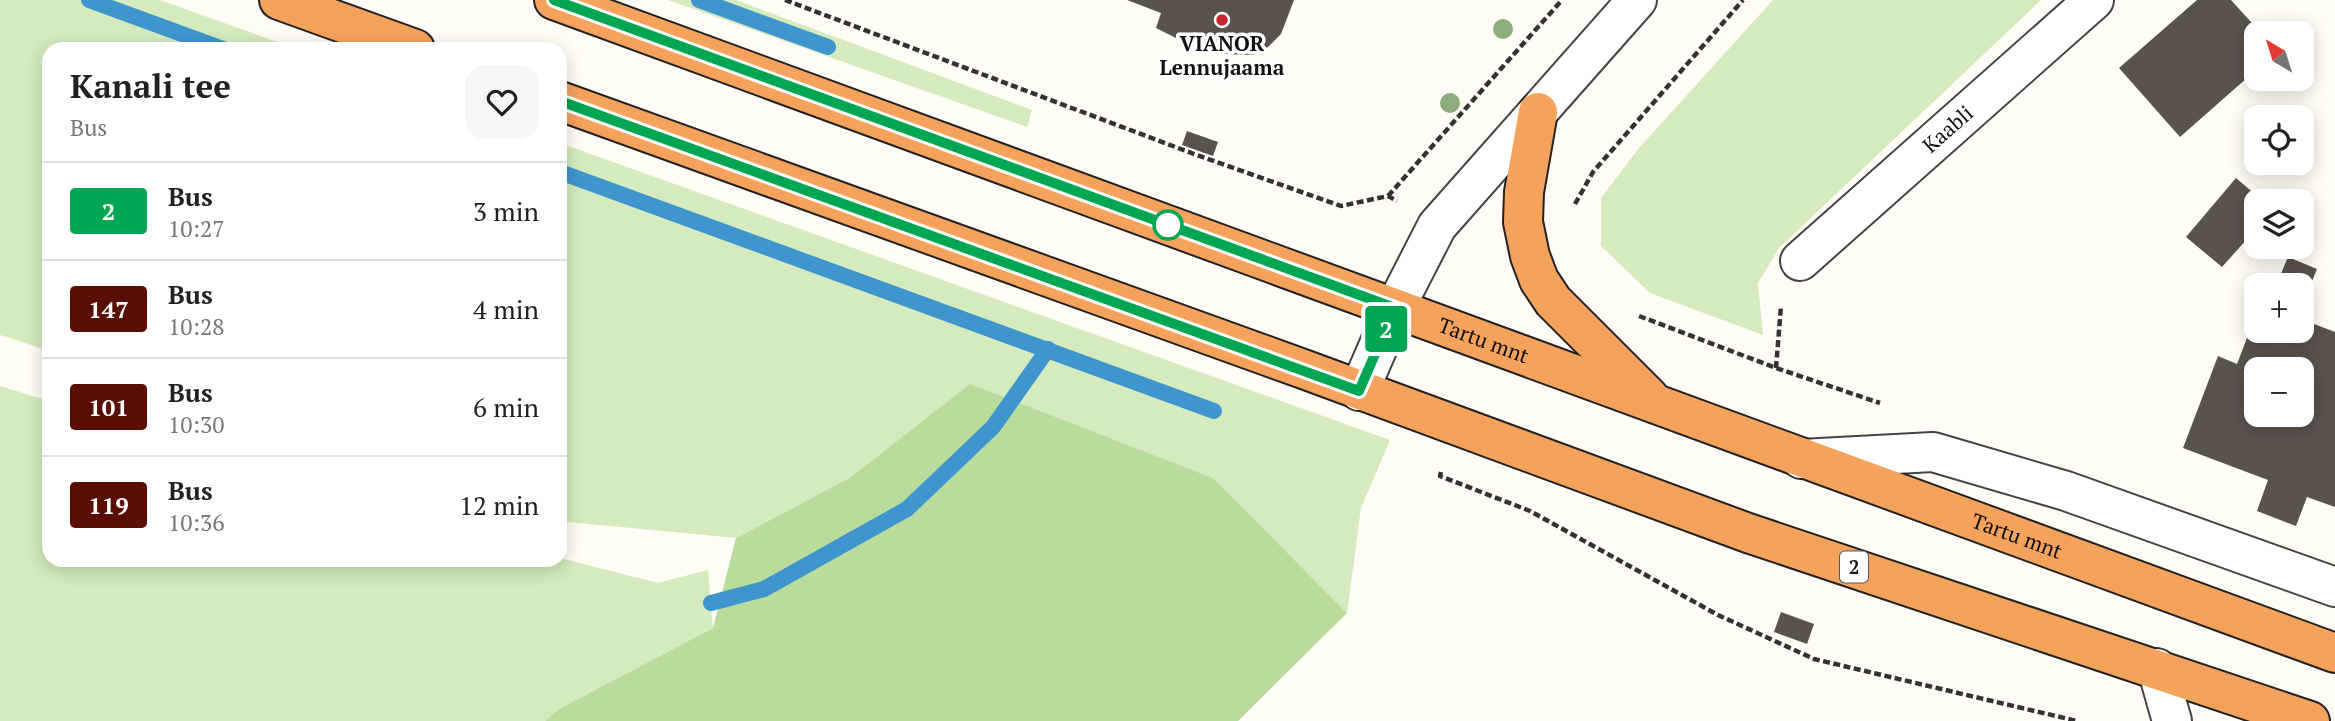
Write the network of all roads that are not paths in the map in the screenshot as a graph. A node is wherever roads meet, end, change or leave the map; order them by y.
1 (279, 0) edge
2 (554, 0) edge
3 (1637, 0) edge
4 (2094, 0) edge
5 (396, 42) edge
6 (567, 104) edge
7 (1538, 112) junction
8 (1800, 261) road end
9 (1395, 308) junction
10 (1359, 391) junction
11 (1658, 406) junction
12 (1801, 459) junction
13 (2335, 587) edge
14 (2335, 653) edge
15 (2157, 668) junction
16 (2172, 721) edge
17 (2310, 721) edge

1 - 5 highway
2 - 9 highway, Tartu mnt
3 - 7 street
4 - 8 street, Kaabli
6 - 10 highway, 2
7 - 9 street
7 - 11 highway
9 - 10 street
9 - 11 highway, Tartu mnt
10 - 15 highway, 2
11 - 12 highway, Tartu mnt
12 - 13 street
12 - 14 highway, Tartu mnt
15 - 16 street
15 - 17 highway, 2

